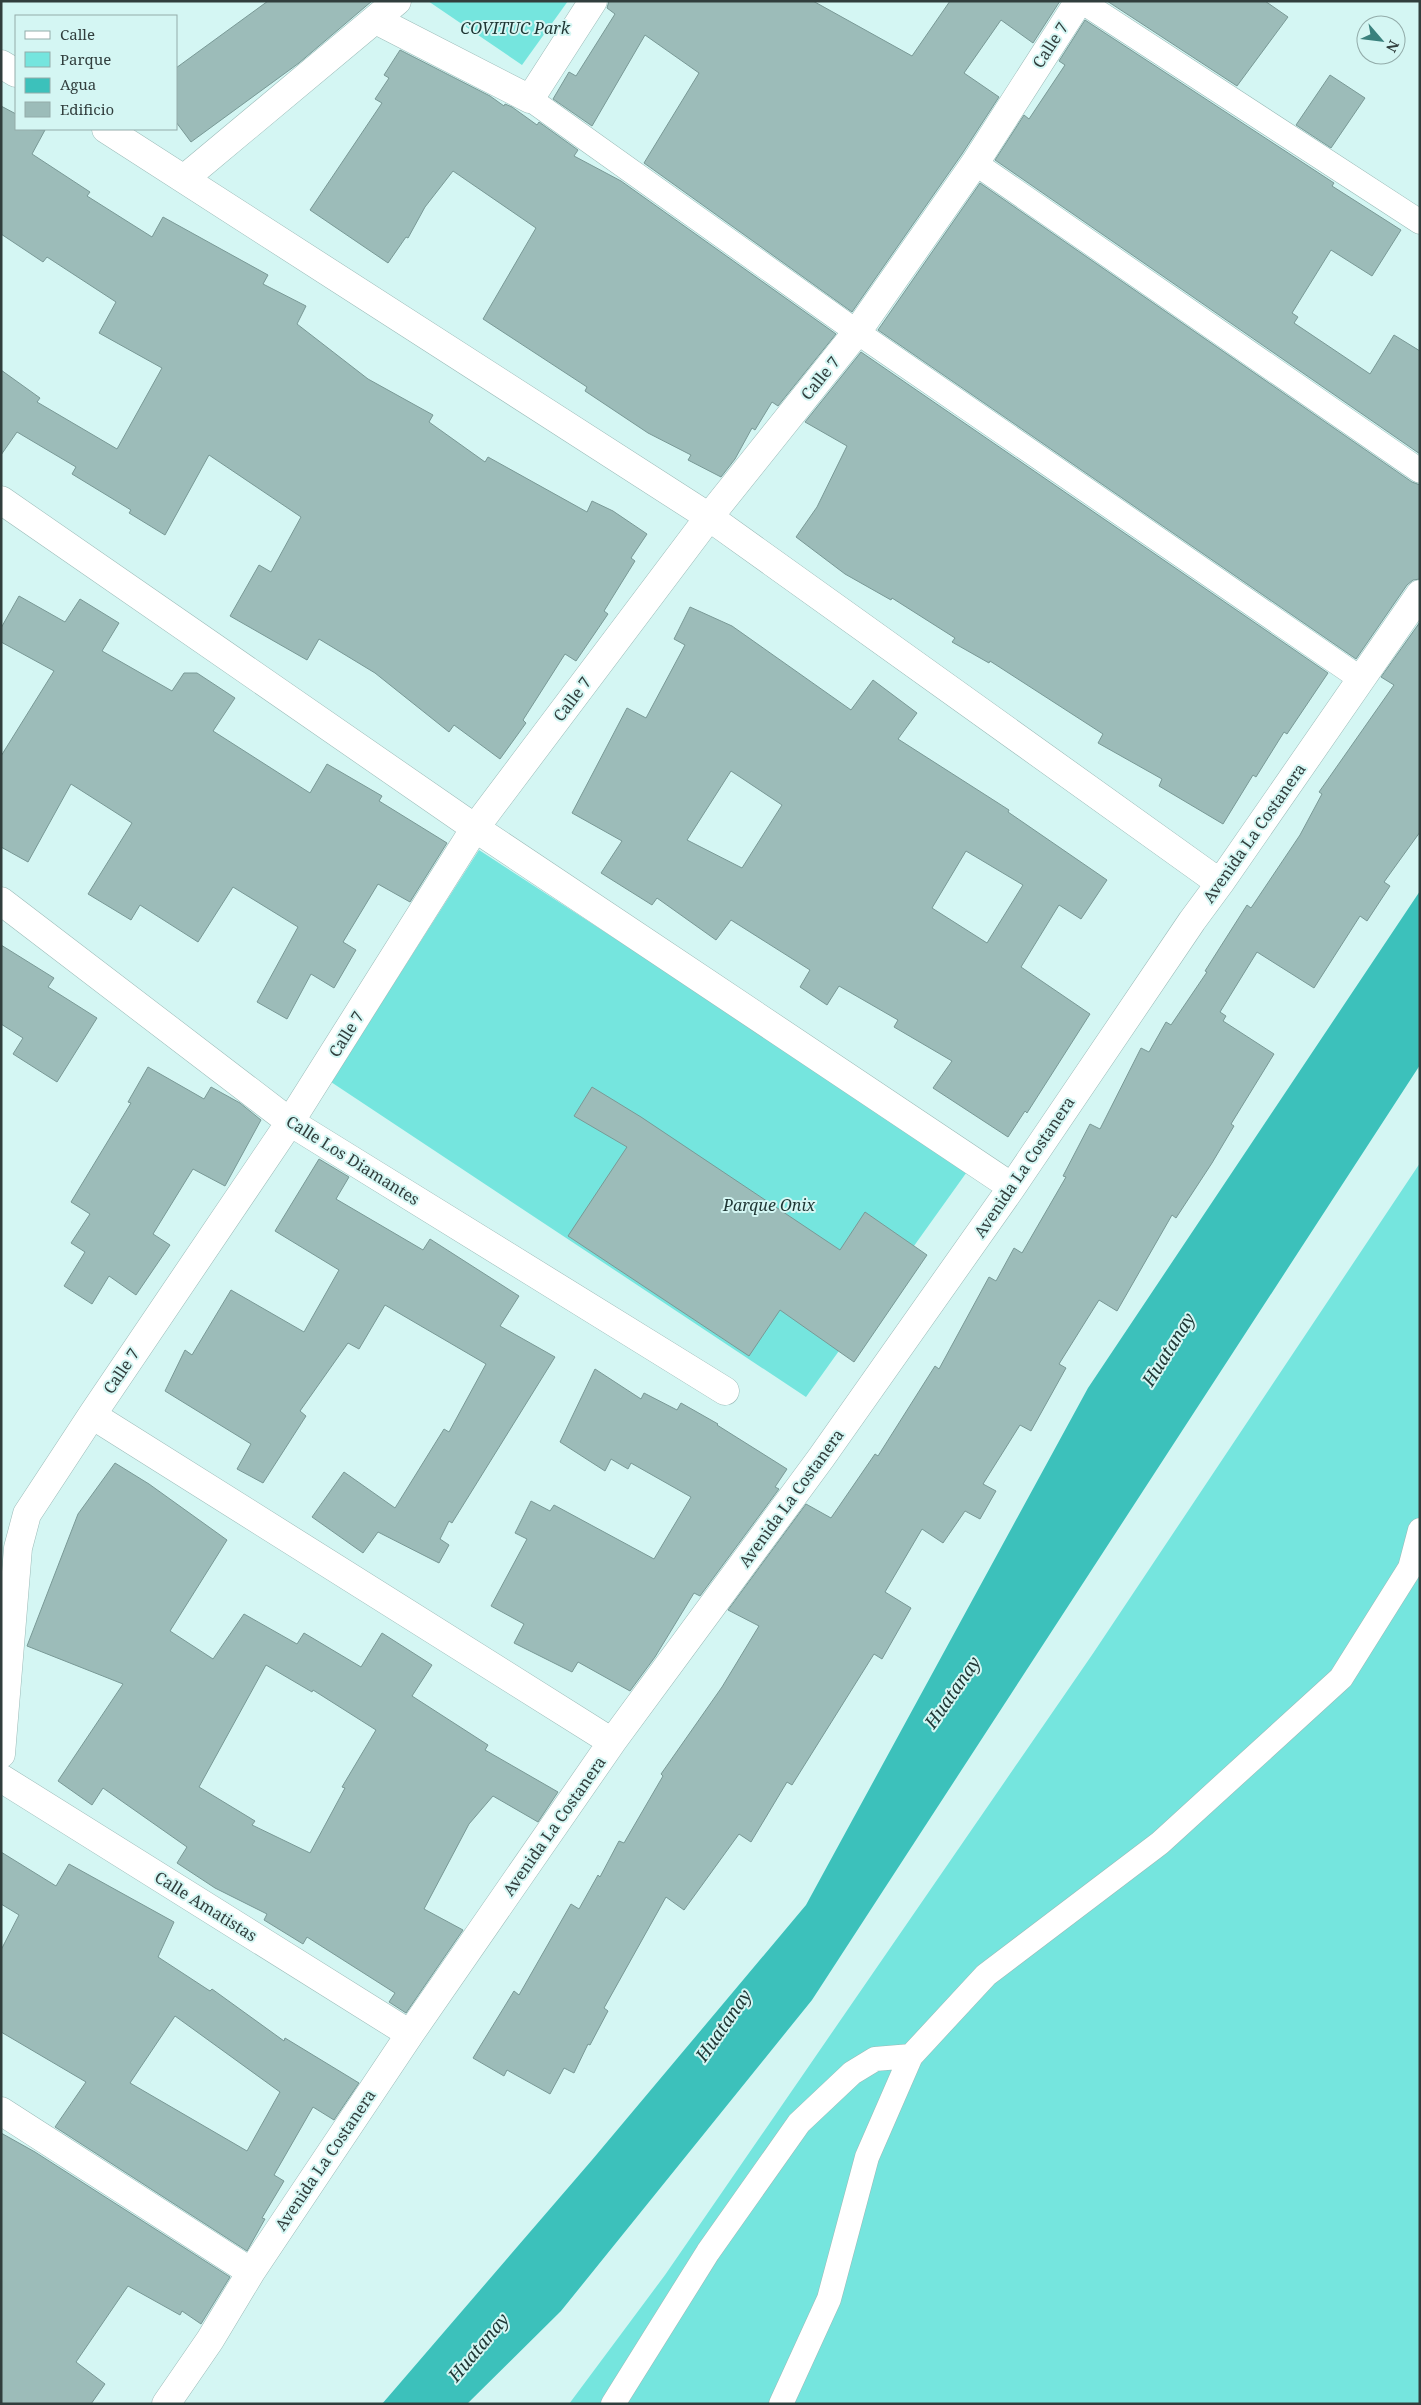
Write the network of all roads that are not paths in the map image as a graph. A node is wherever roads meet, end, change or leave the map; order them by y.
1 (397, 1) edge
2 (593, 1) edge
3 (1080, 1) edge
4 (376, 20) junction
5 (1, 64) edge
6 (15, 72) edge
7 (530, 99) junction
8 (108, 130) edge
9 (975, 163) junction
10 (185, 178) junction
11 (1420, 222) edge
12 (857, 332) junction
13 (1420, 471) edge
14 (1, 500) edge
15 (709, 517) junction
16 (1420, 594) edge
17 (1362, 679) junction
18 (475, 828) junction
19 (1220, 883) junction
20 (1, 901) edge
21 (290, 1122) junction
22 (1012, 1187) junction
23 (725, 1391) dead end
24 (92, 1415) junction
25 (1420, 1530) edge
26 (612, 1742) junction
27 (1, 1754) edge
28 (1, 1778) edge
29 (410, 2034) junction
30 (911, 2056) junction
31 (1, 2112) edge
32 (251, 2272) junction
33 (166, 2404) edge
34 (613, 2404) edge
35 (781, 2404) edge

1 - 4 street
2 - 7 street
3 - 9 street, Calle 7
3 - 11 lane
4 - 7 street
4 - 10 street
5 - 6 street
7 - 12 lane
8 - 10 street
9 - 12 street, Calle 7
9 - 13 lane
10 - 15 street
12 - 15 street, Calle 7
12 - 17 lane
14 - 18 street
15 - 18 street, Calle 7
15 - 19 street
16 - 17 street, Avenida La Costanera
17 - 19 street, Avenida La Costanera
18 - 21 street, Calle 7
18 - 22 street
19 - 22 street, Avenida La Costanera
20 - 21 street, Calle Los Diamantes
21 - 23 street, Calle Los Diamantes
21 - 24 street, Calle 7
22 - 26 street, Avenida La Costanera
24 - 26 street
24 - 27 street, Calle 7
25 - 30 lane
26 - 29 street, Avenida La Costanera
28 - 29 street, Calle Amatistas
29 - 32 street, Avenida La Costanera
30 - 34 lane
30 - 35 lane
31 - 32 street
32 - 33 street, Avenida La Costanera

